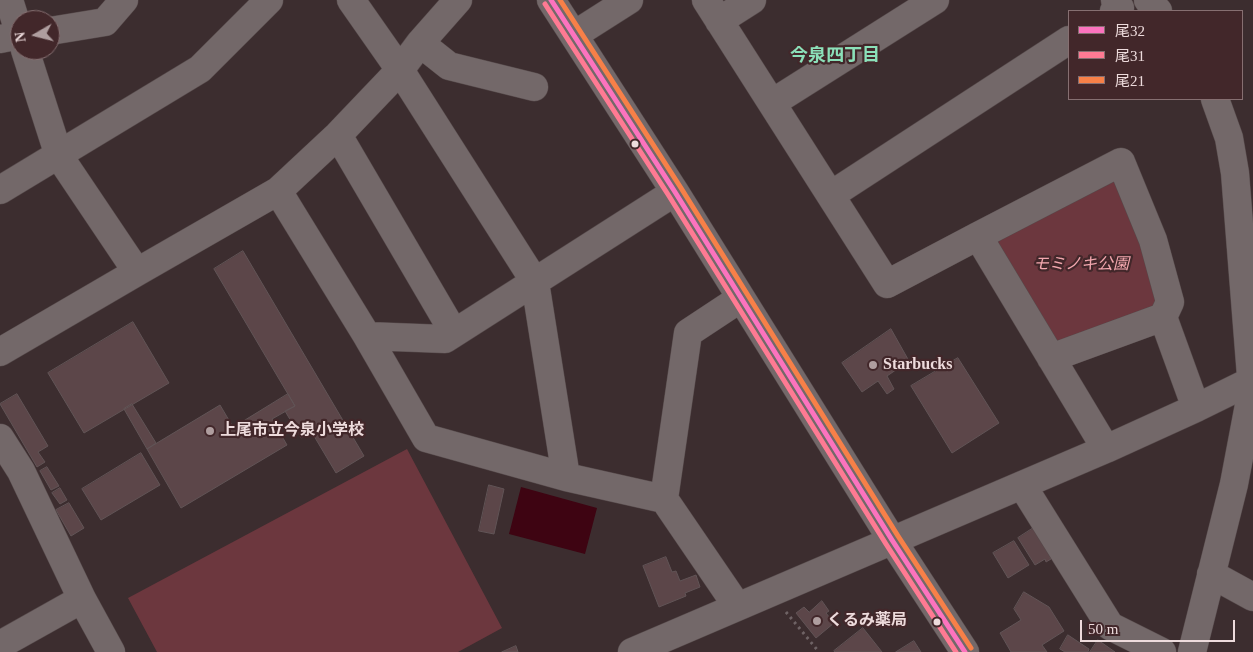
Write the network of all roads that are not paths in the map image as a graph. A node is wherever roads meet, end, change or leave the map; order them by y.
1 (9, 0) edge
2 (124, 0) edge
3 (270, 0) edge
4 (351, 0) edge
5 (458, 0) edge
6 (551, 0) edge
7 (629, 0) edge
8 (752, 0) edge
9 (935, 0) edge
10 (1115, 0) edge
11 (1148, 0) edge
12 (712, 10) edge
13 (1116, 10) edge
14 (1157, 10) edge
15 (60, 29) edge
16 (574, 35) junction
17 (0, 40) edge
18 (1068, 41) edge
19 (420, 43) junction
20 (28, 60) edge
21 (400, 70) junction
22 (534, 87) dead end
23 (1215, 100) edge
24 (772, 103) junction
25 (338, 135) junction
26 (59, 156) junction
27 (0, 190) edge
28 (278, 191) junction
29 (675, 192) junction
30 (831, 195) junction
31 (978, 236) junction
32 (137, 272) junction
33 (536, 282) junction
34 (741, 298) junction
35 (1163, 317) junction
36 (454, 333) junction
37 (367, 336) junction
38 (0, 352) edge
39 (1051, 358) junction
40 (1252, 385) edge
41 (1196, 408) junction
42 (0, 438) edge
43 (1106, 449) junction
44 (566, 477) junction
45 (1022, 485) junction
46 (664, 499) junction
47 (892, 540) junction
48 (1211, 574) junction
49 (1253, 597) edge
50 (82, 598) junction
51 (737, 606) junction
52 (3, 637) edge
53 (110, 652) edge
54 (632, 652) edge
55 (965, 652) edge
56 (1162, 652) edge
57 (1192, 652) edge

1 - 17 street
2 - 15 street
3 - 26 street
4 - 21 street
5 - 19 street
6 - 16 street
7 - 16 street
8 - 12 street
9 - 24 street
10 - 13 street
11 - 14 street
12 - 24 street
16 - 29 street
18 - 30 street
19 - 21 street
19 - 22 street
20 - 26 street
21 - 25 street
21 - 33 street
23 - 40 street
24 - 30 street
25 - 28 street
25 - 36 street
26 - 27 street
26 - 32 street
28 - 32 street
28 - 37 street
29 - 33 street
29 - 34 street
30 - 31 street
31 - 35 street
31 - 39 street
32 - 38 street
33 - 36 street
33 - 44 street
34 - 46 street
34 - 47 street
35 - 39 street
35 - 41 street
36 - 37 street
37 - 44 street
39 - 43 street
40 - 41 street
40 - 48 street
41 - 43 street
42 - 50 street
43 - 45 street
44 - 46 street
45 - 47 street
45 - 56 street
46 - 51 street
47 - 51 street
47 - 55 street
48 - 49 street
48 - 57 street
50 - 52 street
50 - 53 street
51 - 54 street

